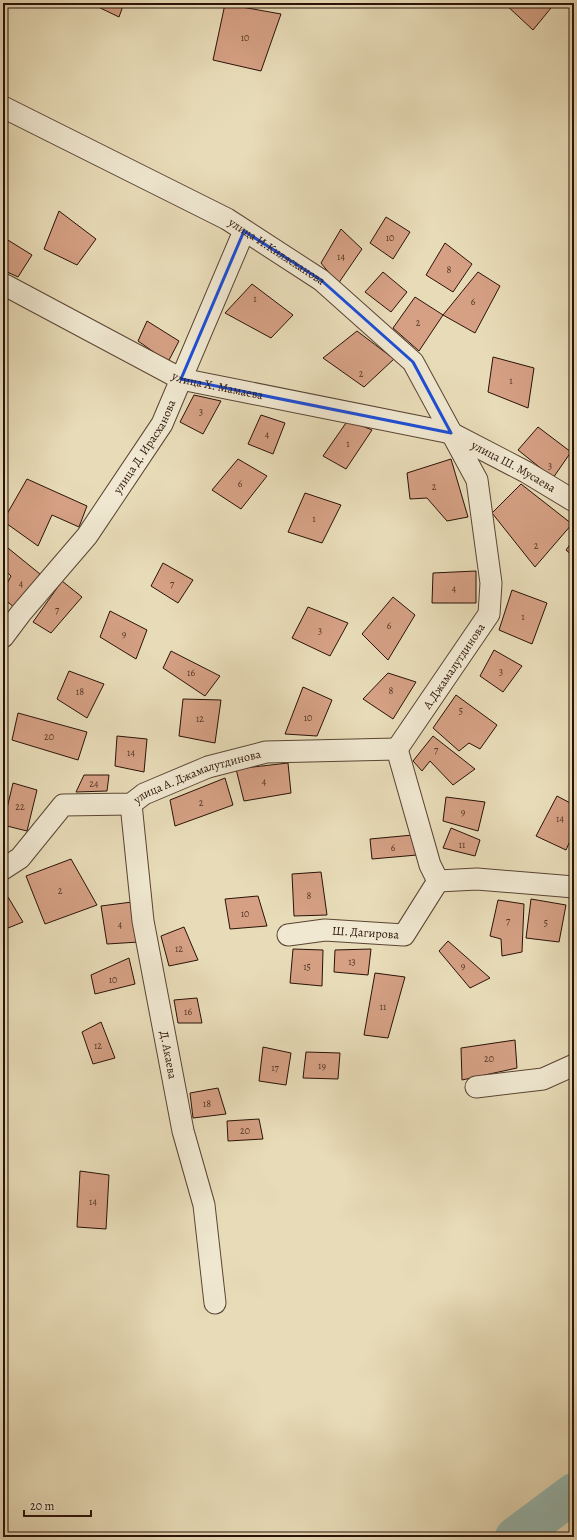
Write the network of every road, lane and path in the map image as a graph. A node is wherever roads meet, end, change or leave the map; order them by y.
1 (3, 107) edge
2 (244, 231) junction
3 (3, 284) edge
4 (181, 379) junction
5 (451, 433) junction
6 (477, 480) joint
7 (574, 501) edge
8 (3, 637) edge
9 (398, 749) junction
10 (131, 804) junction
11 (3, 870) edge
12 (438, 881) junction
13 (574, 887) edge
14 (288, 935) dead end
15 (574, 1065) edge
16 (476, 1087) dead end
17 (216, 1303) dead end

1 - 2 street, улица И.Килясханова
2 - 4 street, улица Д. Ирасханова
2 - 5 street, улица И.Килясханова
3 - 4 street, улица Х. Мамаева
4 - 5 street, улица Х. Мамаева
4 - 8 street, улица Д. Ирасханова
5 - 6 street, улица И.Килясханова
5 - 7 street, улица Ш. Мусаева
6 - 9 street, А.Джамалутдинова
9 - 10 street, улица А. Джамалутдинова
9 - 12 street
10 - 11 street, улица А. Джамалутдинова
10 - 17 street, Д. Акаева
12 - 13 street
12 - 14 street, Ш. Дагирова
15 - 16 street

